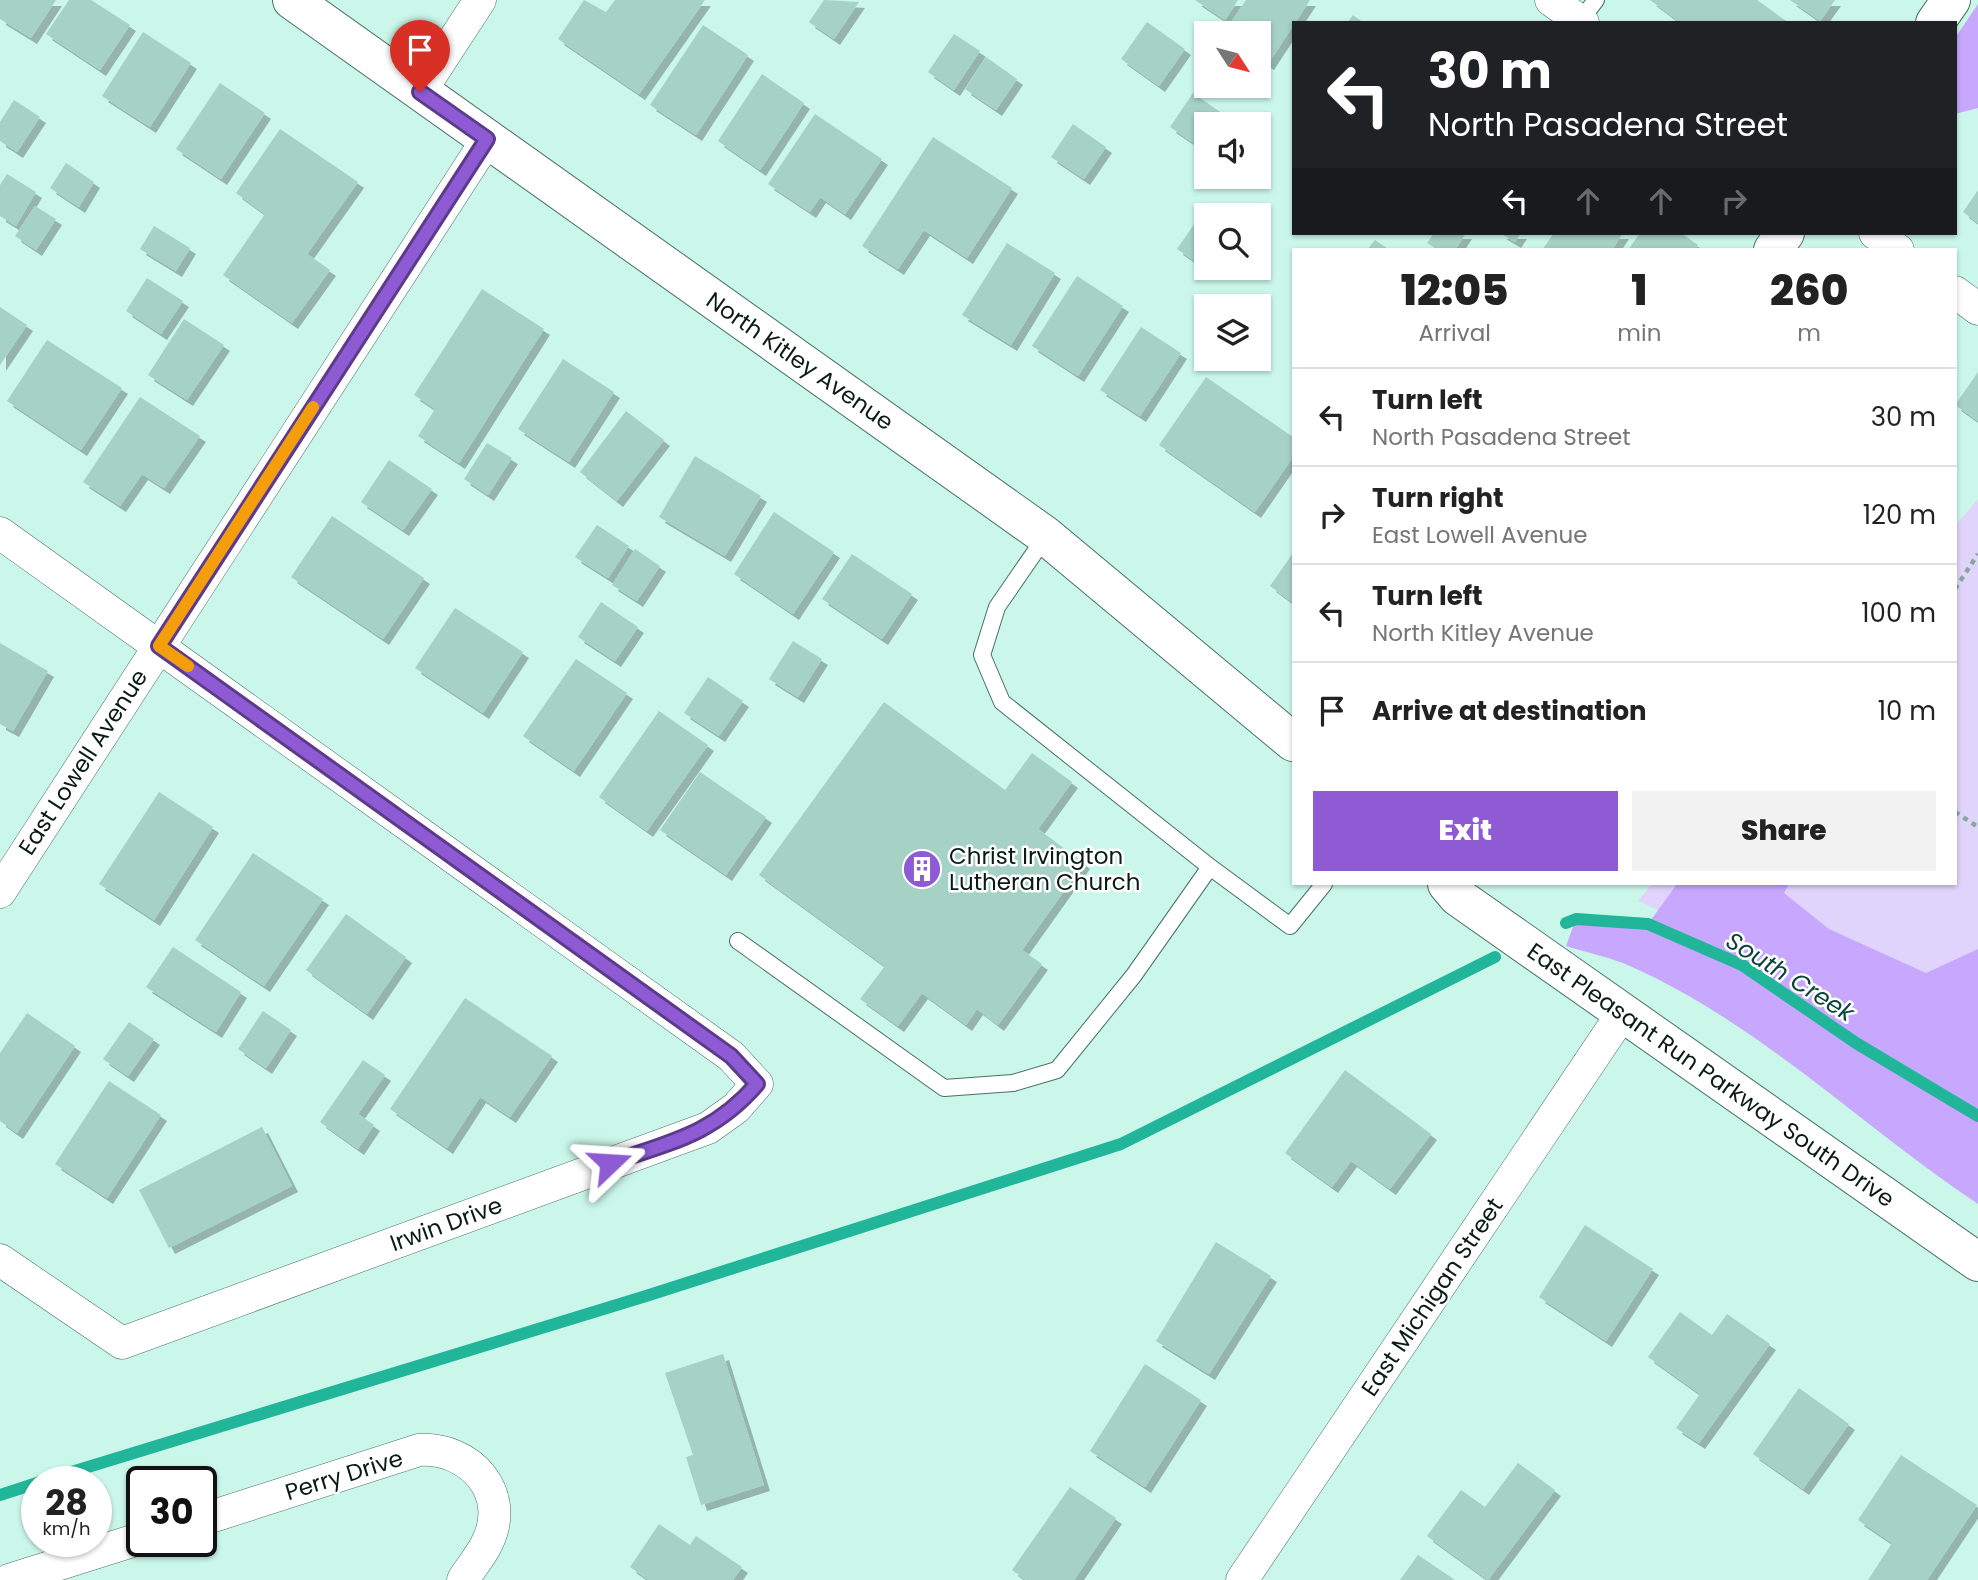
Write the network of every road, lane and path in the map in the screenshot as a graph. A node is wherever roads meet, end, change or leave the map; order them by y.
1 (292, 0) edge
2 (481, 0) edge
3 (1551, 0) edge
4 (1951, 0) edge
5 (1586, 14) edge
6 (1936, 21) edge
7 (420, 92) junction
8 (487, 139) junction
9 (1878, 235) edge
10 (1895, 248) edge
11 (1957, 293) edge
12 (1978, 309) edge
13 (0, 533) edge
14 (1046, 536) junction
15 (1978, 554) edge
16 (1957, 586) edge
17 (159, 646) junction
18 (1292, 741) edge
19 (1957, 813) edge
20 (1978, 827) edge
21 (1210, 867) junction
22 (1323, 885) edge
23 (1448, 885) edge
24 (0, 892) edge
25 (738, 941) dead end
26 (1622, 1014) junction
27 (0, 1260) edge
28 (1978, 1262) edge
29 (217, 1515) edge
30 (126, 1543) edge
31 (9, 1580) edge
32 (463, 1580) edge
33 (1242, 1580) edge

1 - 7 street, North Kitley Avenue
2 - 7 street
3 - 5 street
4 - 6 street
7 - 8 street, North Kitley Avenue
8 - 14 street, North Kitley Avenue
8 - 17 street, East Lowell Avenue
9 - 10 street
11 - 12 street
13 - 17 street
14 - 18 street, North Kitley Avenue
14 - 21 lane
15 - 16 path
17 - 24 street, East Lowell Avenue
17 - 27 street, Irwin Drive
19 - 20 path
21 - 22 lane
21 - 25 lane
23 - 26 street, East Pleasant Run Parkway South Drive
26 - 28 street, East Pleasant Run Parkway South Drive
26 - 33 street, East Michigan Street
29 - 32 street, Perry Drive
30 - 31 street

